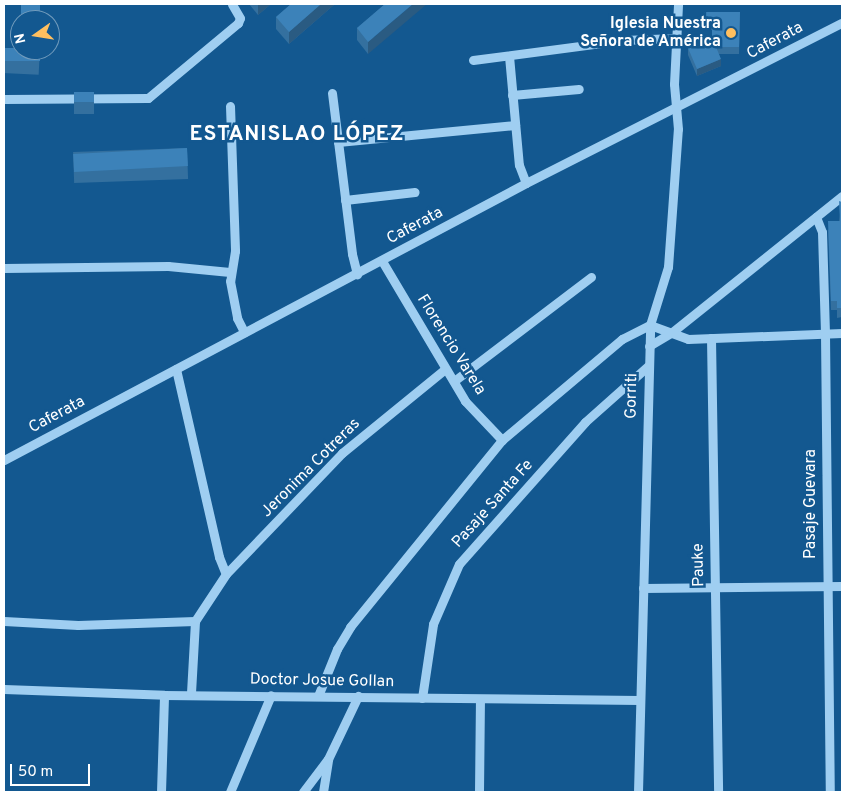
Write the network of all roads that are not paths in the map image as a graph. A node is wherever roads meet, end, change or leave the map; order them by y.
1 (232, 4) edge
2 (678, 4) edge
3 (842, 23) edge
4 (676, 38) junction
5 (509, 56) junction
6 (474, 60) dead end
7 (579, 89) dead end
8 (332, 92) dead end
9 (512, 95) junction
10 (4, 99) edge
11 (230, 106) dead end
12 (676, 107) junction
13 (515, 124) junction
14 (338, 142) junction
15 (526, 183) junction
16 (416, 192) dead end
17 (842, 196) edge
18 (345, 200) junction
19 (816, 217) junction
20 (382, 261) junction
21 (4, 268) edge
22 (230, 272) junction
23 (357, 274) junction
24 (591, 277) dead end
25 (650, 325) junction
26 (244, 332) junction
27 (671, 333) junction
28 (842, 333) edge
29 (825, 334) junction
30 (711, 338) junction
31 (649, 346) junction
32 (648, 366) junction
33 (176, 369) junction
34 (445, 369) junction
35 (454, 381) junction
36 (502, 440) junction
37 (4, 460) edge
38 (226, 574) junction
39 (827, 586) junction
40 (842, 586) edge
41 (643, 588) junction
42 (715, 588) junction
43 (4, 621) edge
44 (195, 621) junction
45 (4, 689) edge
46 (191, 693) junction
47 (164, 695) junction
48 (271, 695) junction
49 (318, 696) junction
50 (358, 696) junction
51 (422, 698) junction
52 (480, 699) junction
53 (639, 700) junction
54 (328, 759) junction
55 (161, 792) edge
56 (230, 792) edge
57 (304, 792) edge
58 (323, 792) edge
59 (479, 792) edge
60 (638, 792) edge
61 (718, 792) edge
62 (830, 792) edge

1 - 10 street
2 - 4 street, Gorriti
3 - 12 street, Caferata
4 - 5 street
4 - 12 street, Gorriti
5 - 6 street
5 - 9 street
7 - 9 street
8 - 14 street
9 - 13 street
11 - 22 street
12 - 15 street, Caferata
12 - 25 street, Gorriti
13 - 14 street
13 - 15 street
14 - 18 street
15 - 20 street, Caferata
16 - 18 street
17 - 19 street
18 - 23 street
19 - 27 street
19 - 29 street, Pasaje Guevara
20 - 23 street, Caferata
20 - 34 street, Florencio Varela
21 - 22 street
22 - 26 street
23 - 26 street, Caferata
24 - 35 street
25 - 27 street
25 - 31 street, Gorriti
25 - 36 street
26 - 33 street, Caferata
27 - 30 street
27 - 31 street
28 - 29 street
29 - 30 street
29 - 39 street, Pasaje Guevara
30 - 42 street, Pauke
31 - 32 street, Gorriti
32 - 41 street, Gorriti
32 - 51 street, Pasaje Santa Fe
33 - 37 street, Caferata
33 - 38 street
34 - 35 street, Florencio Varela
34 - 38 street, Jeronima Cotreras
35 - 36 street, Florencio Varela
36 - 49 street
38 - 44 street, Jeronima Cotreras
39 - 40 street
39 - 42 street
39 - 62 street, Pasaje Guevara
41 - 42 street
41 - 53 street, Gorriti
42 - 61 street, Pauke
43 - 44 street
44 - 46 street
45 - 47 street, Doctor Josue Gollan
46 - 47 street, Doctor Josue Gollan
46 - 48 street, Doctor Josue Gollan
47 - 55 street
48 - 49 street, Doctor Josue Gollan
48 - 56 street
49 - 50 street, Doctor Josue Gollan
50 - 51 street, Doctor Josue Gollan
50 - 54 street
51 - 52 street, Doctor Josue Gollan
52 - 53 street, Doctor Josue Gollan
52 - 59 street
53 - 60 street, Gorriti
54 - 57 street
54 - 58 street

